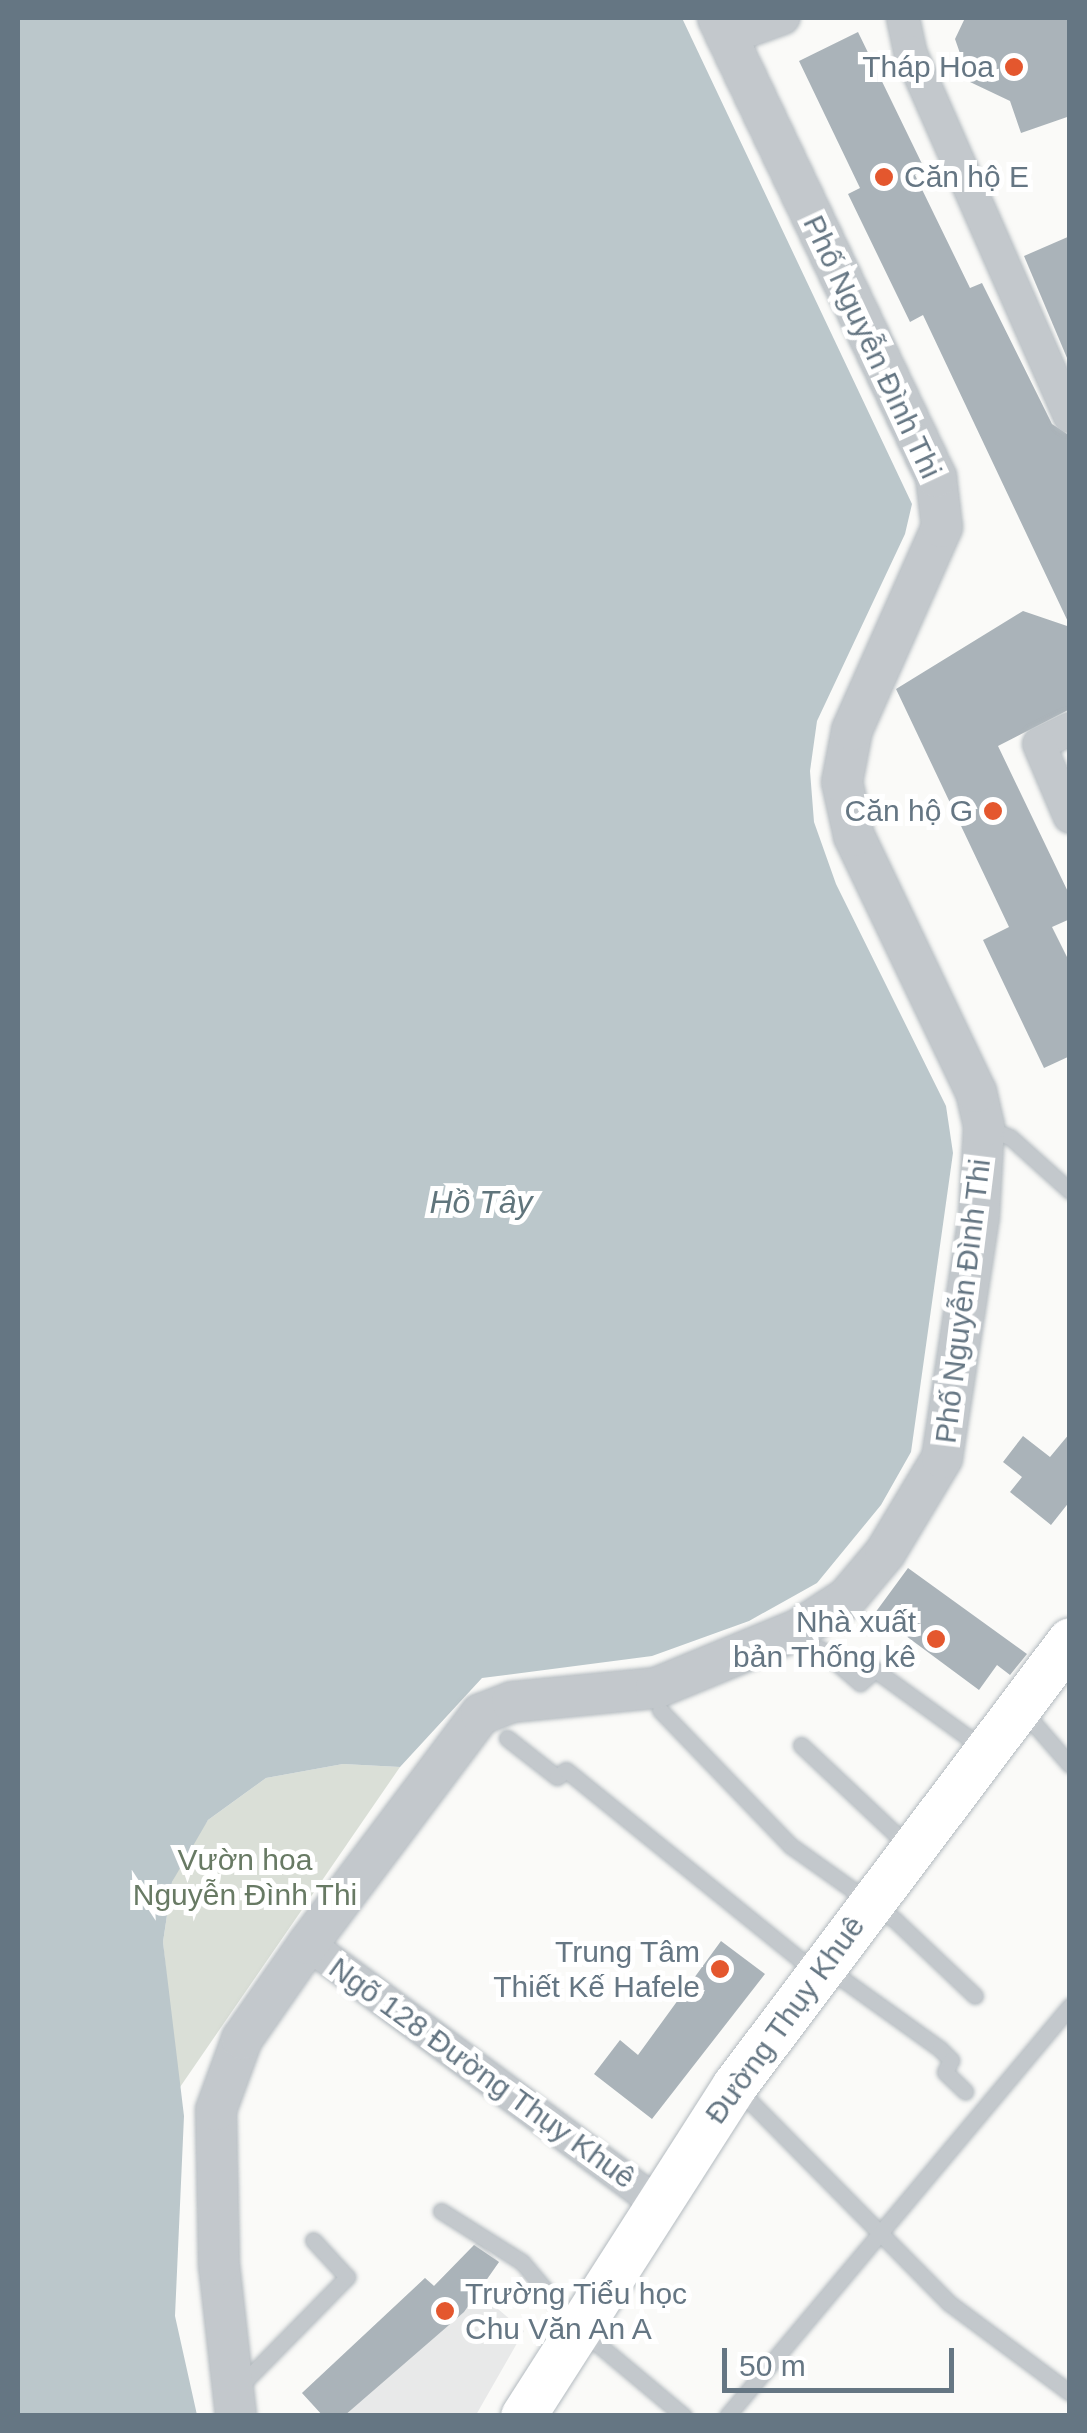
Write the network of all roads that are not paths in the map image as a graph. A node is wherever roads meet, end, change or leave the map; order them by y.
1 (783, 18) edge
2 (903, 18) edge
3 (723, 28) edge
4 (1070, 416) edge
5 (1070, 729) edge
6 (1067, 802) edge
7 (984, 1126) junction
8 (1070, 1191) edge
9 (1070, 1640) edge
10 (821, 1649) dead end
11 (1018, 1704) junction
12 (660, 1710) dead end
13 (507, 1738) dead end
14 (802, 1745) dead end
15 (984, 1749) junction
16 (1070, 1765) edge
17 (911, 1848) junction
18 (870, 1904) junction
19 (308, 1944) junction
20 (818, 1973) junction
21 (975, 1996) dead end
22 (1070, 2006) edge
23 (734, 2086) junction
24 (966, 2091) dead end
25 (656, 2202) junction
26 (441, 2211) dead end
27 (885, 2234) junction
28 (313, 2240) dead end
29 (575, 2325) junction
30 (1070, 2393) edge
31 (237, 2402) edge
32 (523, 2416) edge
33 (684, 2416) edge
34 (727, 2416) edge

1 - 3 street
2 - 4 street
3 - 7 street, Phố Nguyễn Đình Thi
5 - 6 street
7 - 8 lane
7 - 19 street, Phố Nguyễn Đình Thi
9 - 11 main road, Đường Thụy Khuê
10 - 15 lane
11 - 15 main road, Đường Thụy Khuê
11 - 16 lane
12 - 18 lane
13 - 20 lane
14 - 17 lane
15 - 17 main road, Đường Thụy Khuê
17 - 18 main road, Đường Thụy Khuê
18 - 20 main road, Đường Thụy Khuê
18 - 21 lane
19 - 25 street, Ngõ 128 Đường Thụy Khuê
19 - 31 street, Phố Nguyễn Đình Thi
20 - 23 main road, Đường Thụy Khuê
20 - 24 lane
22 - 27 lane
23 - 25 main road, Đường Thụy Khuê
23 - 27 lane
25 - 29 main road, Đường Thụy Khuê
26 - 29 lane
27 - 30 lane
27 - 34 lane
28 - 31 lane
29 - 32 main road, Đường Thụy Khuê
29 - 33 lane

